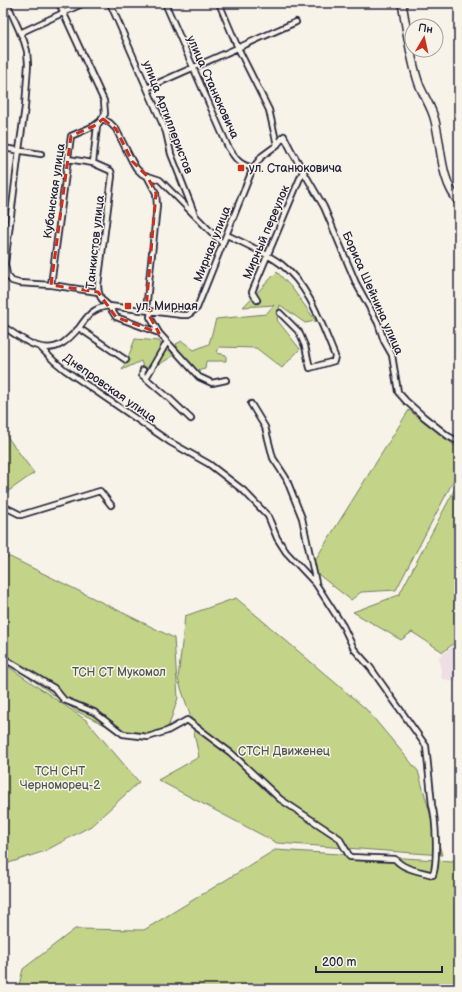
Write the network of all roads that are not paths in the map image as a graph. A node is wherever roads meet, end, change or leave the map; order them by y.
1 (6, 3) edge
2 (59, 3) edge
3 (84, 3) edge
4 (110, 3) edge
5 (165, 3) edge
6 (219, 3) edge
7 (402, 3) edge
8 (63, 12) junction
9 (296, 22) dead end
10 (20, 33) junction
11 (238, 48) junction
12 (194, 68) junction
13 (147, 88) junction
14 (103, 119) junction
15 (284, 136) joint
16 (277, 144) junction
17 (3, 148) edge
18 (19, 150) junction
19 (41, 154) dead end
20 (68, 159) junction
21 (93, 163) junction
22 (253, 168) junction
23 (303, 171) junction
24 (147, 176) junction
25 (459, 202) edge
26 (197, 217) junction
27 (227, 235) junction
28 (222, 243) junction
29 (268, 255) junction
30 (51, 285) junction
31 (98, 292) junction
32 (257, 300) dead end
33 (109, 306) junction
34 (148, 310) junction
35 (280, 313) dead end
36 (3, 326) edge
37 (79, 328) junction
38 (159, 333) junction
39 (167, 342) junction
40 (42, 348) junction
41 (126, 360) dead end
42 (142, 370) dead end
43 (146, 378) junction
44 (226, 380) dead end
45 (250, 404) dead end
46 (191, 419) dead end
47 (459, 442) edge
48 (111, 505) dead end
49 (3, 506) edge
50 (316, 584) junction
51 (3, 658) edge

1 - 10 street
2 - 8 street
3 - 8 street
4 - 13 street, улица Артиллеристов
5 - 12 street, улица Станюковича
6 - 11 street
7 - 25 main road
8 - 10 street
8 - 14 street
9 - 11 street
10 - 18 street
11 - 12 street
11 - 16 street
12 - 13 street
12 - 22 street, улица Станюковича
13 - 26 street, улица Артиллеристов
14 - 20 street, Кубанская улица
14 - 21 street
14 - 24 street
15 - 16 street, Мирная улица
15 - 23 street, Бориса Шейнина улица
16 - 22 street, Мирная улица
17 - 18 street
18 - 19 street
18 - 30 street
20 - 21 street
20 - 30 street, Кубанская улица
21 - 31 street, Танкистов улица
22 - 27 street, Мирная улица
23 - 29 street, Мирный переулок
23 - 47 street, Бориса Шейнина улица
24 - 26 street
24 - 34 street
26 - 28 street
27 - 28 street, Мирная улица
27 - 29 street
28 - 34 street, Мирная улица
29 - 32 street, Мирный переулок
29 - 35 street
30 - 31 street
31 - 33 street, Танкистов улица
33 - 34 street, Мирная улица
33 - 37 street, Танкистов улица
33 - 38 street
34 - 38 street
36 - 40 street, Днепровская улица
37 - 40 street, Днепровская улица
37 - 41 street
38 - 39 street
39 - 43 street
39 - 44 street
40 - 50 street, Днепровская улица
42 - 43 street
43 - 46 street
45 - 50 street
48 - 49 street
50 - 51 street

